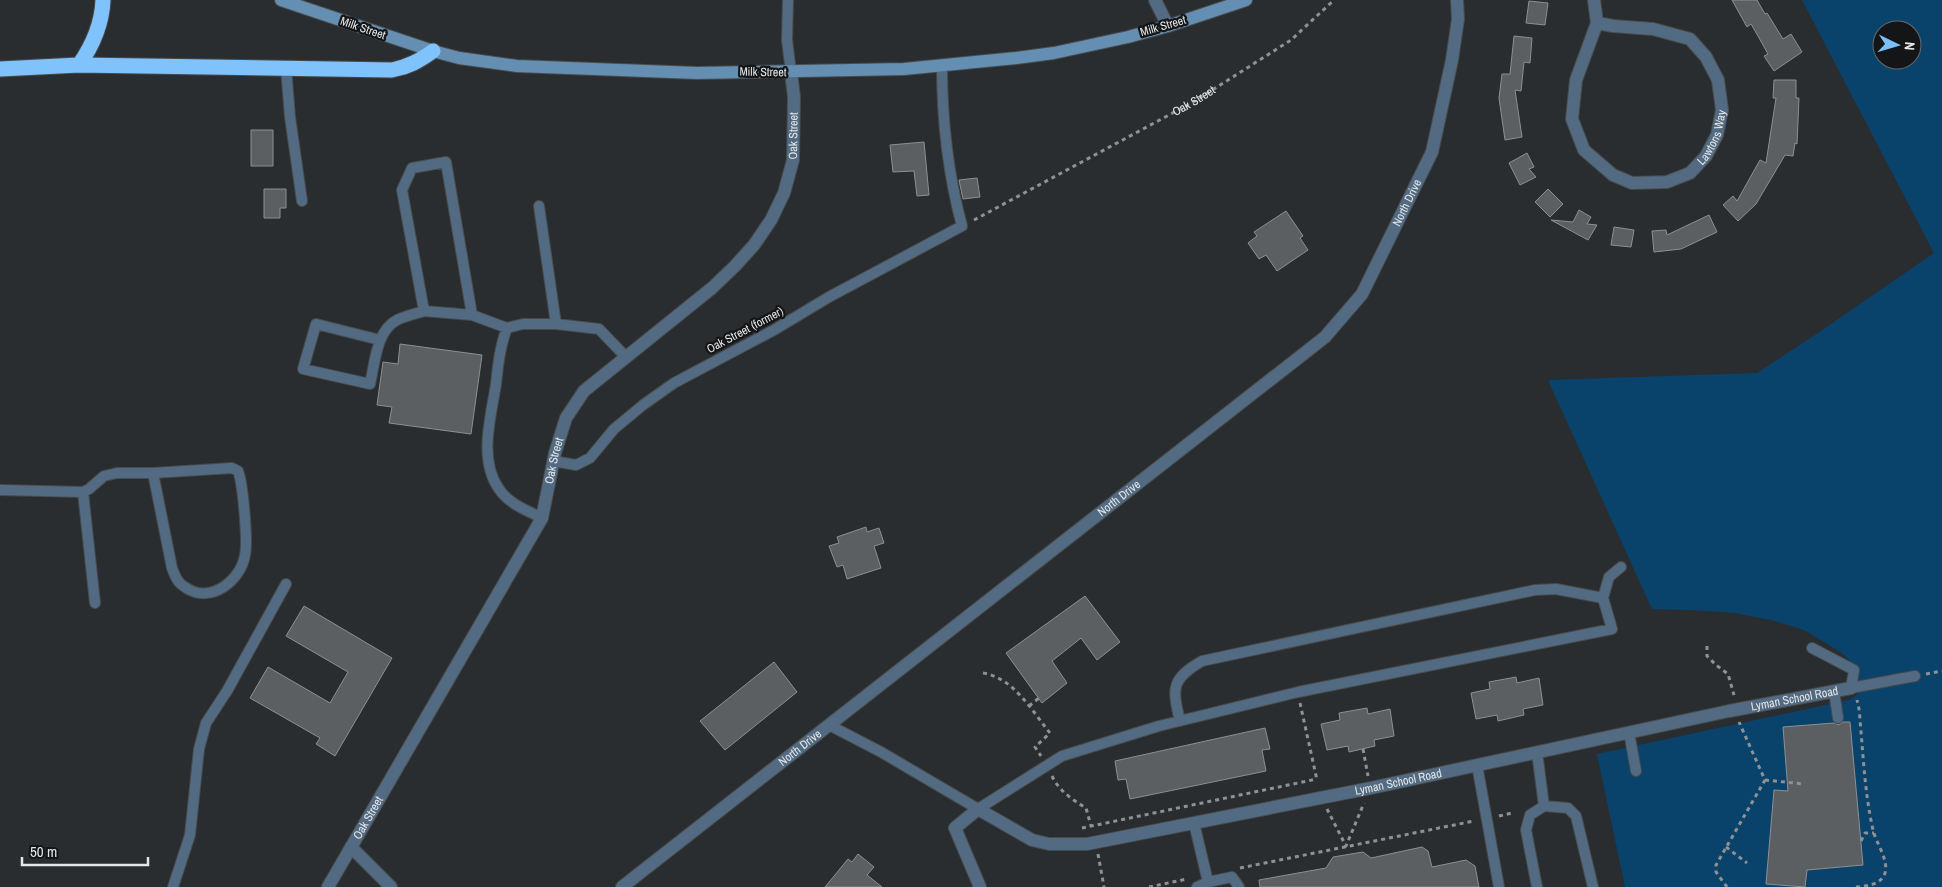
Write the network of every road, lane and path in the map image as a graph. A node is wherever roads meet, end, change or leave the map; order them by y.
1 (103, 0) edge
2 (281, 0) edge
3 (788, 0) edge
4 (1155, 0) edge
5 (1246, 0) edge
6 (1334, 0) edge
7 (1457, 0) edge
8 (1594, 0) edge
9 (1597, 23) junction
10 (1168, 26) junction
11 (432, 51) junction
12 (79, 65) junction
13 (942, 66) junction
14 (286, 68) junction
15 (0, 69) edge
16 (790, 72) junction
17 (302, 201) dead end
18 (538, 206) dead end
19 (962, 226) junction
20 (424, 311) junction
21 (472, 315) junction
22 (556, 324) junction
23 (507, 328) junction
24 (380, 340) junction
25 (626, 356) junction
26 (553, 461) junction
27 (153, 473) junction
28 (0, 490) edge
29 (83, 492) junction
30 (542, 518) junction
31 (1621, 567) dead end
32 (286, 584) dead end
33 (1603, 598) junction
34 (95, 603) dead end
35 (1707, 646) dead end
36 (1812, 648) dead end
37 (1915, 676) dead end
38 (1851, 688) junction
39 (1834, 690) junction
40 (1039, 698) dead end
41 (1857, 700) dead end
42 (1735, 701) dead end
43 (1029, 706) dead end
44 (1838, 718) dead end
45 (1739, 719) dead end
46 (1180, 721) junction
47 (829, 725) junction
48 (1630, 732) junction
49 (1537, 752) junction
50 (1477, 764) junction
51 (1636, 771) dead end
52 (1317, 779) dead end
53 (1764, 780) junction
54 (1804, 784) dead end
55 (1544, 806) junction
56 (978, 809) junction
57 (1512, 813) dead end
58 (1486, 818) junction
59 (1194, 822) junction
60 (1081, 828) dead end
61 (1874, 833) junction
62 (1861, 841) dead end
63 (350, 847) junction
64 (1726, 847) junction
65 (1747, 863) dead end
66 (1234, 869) dead end
67 (1207, 878) junction
68 (173, 887) edge
69 (328, 887) edge
70 (391, 887) edge
71 (622, 887) edge
72 (980, 887) edge
73 (1148, 887) edge
74 (1198, 887) edge
75 (1240, 887) edge
76 (1498, 887) edge
77 (1537, 887) edge
78 (1593, 887) edge
79 (1727, 887) edge
80 (1856, 887) edge

1 - 12 highway
2 - 11 main road, Milk Street
3 - 16 lane
4 - 10 street
5 - 10 main road, Milk Street
6 - 19 path, Oak Street
7 - 47 street, North Drive
8 - 9 street, Lawtons Way
9 - 9 street, Lawtons Way
10 - 13 main road, Milk Street
11 - 14 highway
11 - 16 main road, Milk Street
12 - 14 highway
12 - 15 highway
13 - 16 main road, Milk Street
13 - 19 lane
14 - 17 lane
16 - 25 street, Oak Street
18 - 22 lane
19 - 26 lane, Oak Street (former)
20 - 21 lane
20 - 21 lane
20 - 24 lane
21 - 23 lane
22 - 23 lane
22 - 25 lane
23 - 30 lane
24 - 24 lane
25 - 26 street, Oak Street
26 - 30 street, Oak Street
27 - 27 lane
27 - 29 lane
28 - 29 lane
29 - 34 lane
30 - 63 street, Oak Street
31 - 33 lane
32 - 68 lane
33 - 46 lane
33 - 46 lane
35 - 42 path
36 - 38 lane
37 - 38 lane, Lyman School Road
38 - 39 street, Lyman School Road
39 - 44 lane
39 - 48 street, Lyman School Road
40 - 43 path
41 - 61 path
45 - 53 path
46 - 56 lane
47 - 56 lane
47 - 71 street, North Drive
48 - 49 street, Lyman School Road
48 - 51 lane
49 - 50 street, Lyman School Road
49 - 55 lane
50 - 58 lane
50 - 59 street, Lyman School Road
52 - 60 path
53 - 54 path
53 - 64 path
55 - 77 lane
55 - 78 lane
56 - 59 street, Lyman School Road
56 - 72 street
57 - 58 path
58 - 66 path
58 - 76 lane
59 - 67 lane
61 - 62 path
61 - 80 path
63 - 69 street, Oak Street
63 - 70 street
64 - 65 path
64 - 79 path
67 - 73 path
67 - 74 lane
67 - 75 lane

